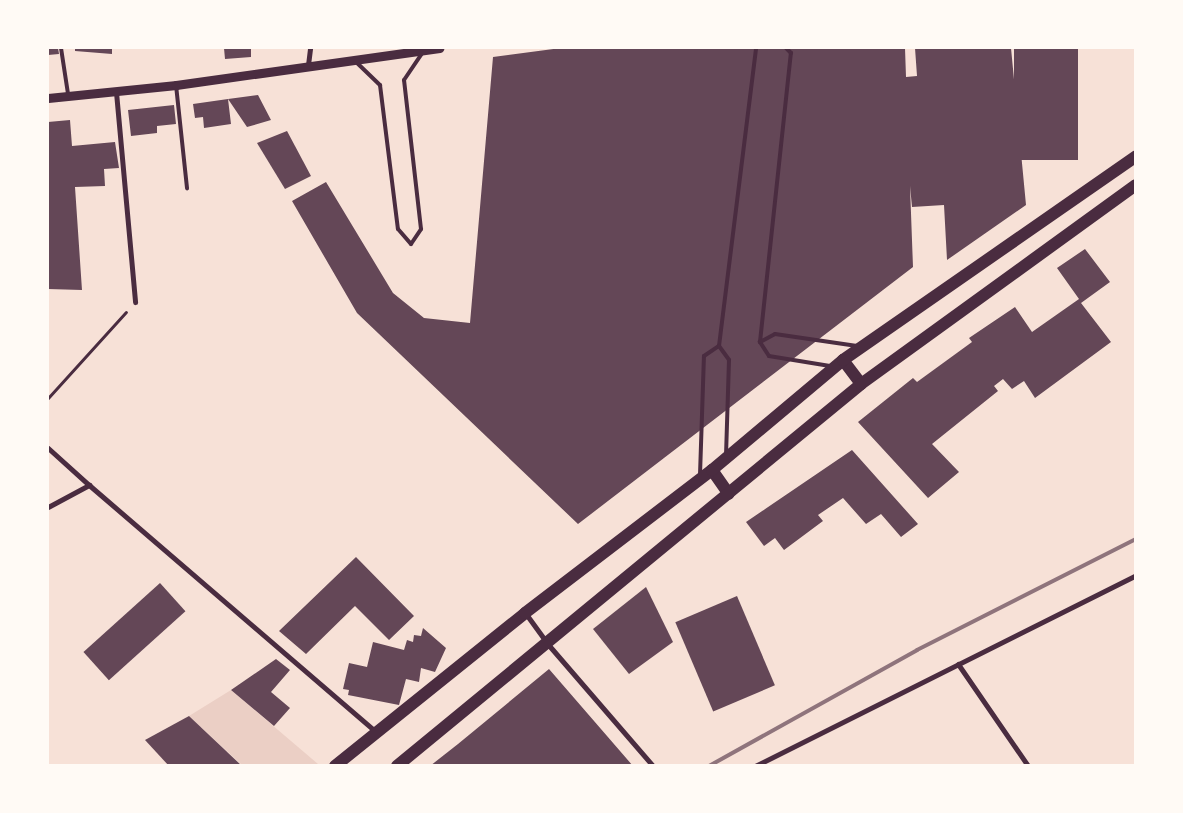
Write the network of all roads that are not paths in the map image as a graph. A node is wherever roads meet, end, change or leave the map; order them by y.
1 (61, 48) edge
2 (310, 48) edge
3 (439, 48) edge
4 (756, 48) edge
5 (786, 48) edge
6 (425, 50) junction
7 (354, 59) junction
8 (308, 65) junction
9 (176, 85) junction
10 (116, 92) junction
11 (68, 97) junction
12 (48, 98) edge
13 (1136, 156) edge
14 (1136, 184) edge
15 (187, 188) dead end
16 (135, 302) road end
17 (760, 342) junction
18 (719, 346) junction
19 (862, 347) junction
20 (839, 363) junction
21 (861, 384) junction
22 (48, 448) edge
23 (726, 459) junction
24 (712, 470) junction
25 (700, 479) junction
26 (89, 485) junction
27 (729, 494) junction
28 (48, 506) edge
29 (1136, 575) edge
30 (525, 613) junction
31 (546, 642) junction
32 (958, 664) junction
33 (375, 732) junction
34 (652, 765) edge
35 (335, 766) edge
36 (397, 766) edge
37 (755, 766) edge
38 (1028, 766) edge

1 - 11 lane
2 - 8 street
3 - 6 street
4 - 18 lane
5 - 17 lane
6 - 7 street
6 - 7 lane
7 - 8 street
8 - 9 street
9 - 10 street
9 - 15 lane
10 - 11 street
10 - 16 street
11 - 12 street
13 - 19 main road
14 - 21 main road
17 - 19 lane
17 - 20 lane
18 - 23 lane
18 - 25 lane
19 - 20 main road
20 - 21 main road
20 - 23 main road
21 - 27 main road
22 - 26 street
23 - 24 main road
24 - 25 main road
24 - 27 main road
25 - 30 main road
26 - 28 street
26 - 33 street
27 - 31 main road
29 - 32 street
30 - 31 street
30 - 33 main road
31 - 34 street
31 - 36 main road
32 - 37 street
32 - 38 street
33 - 35 main road

